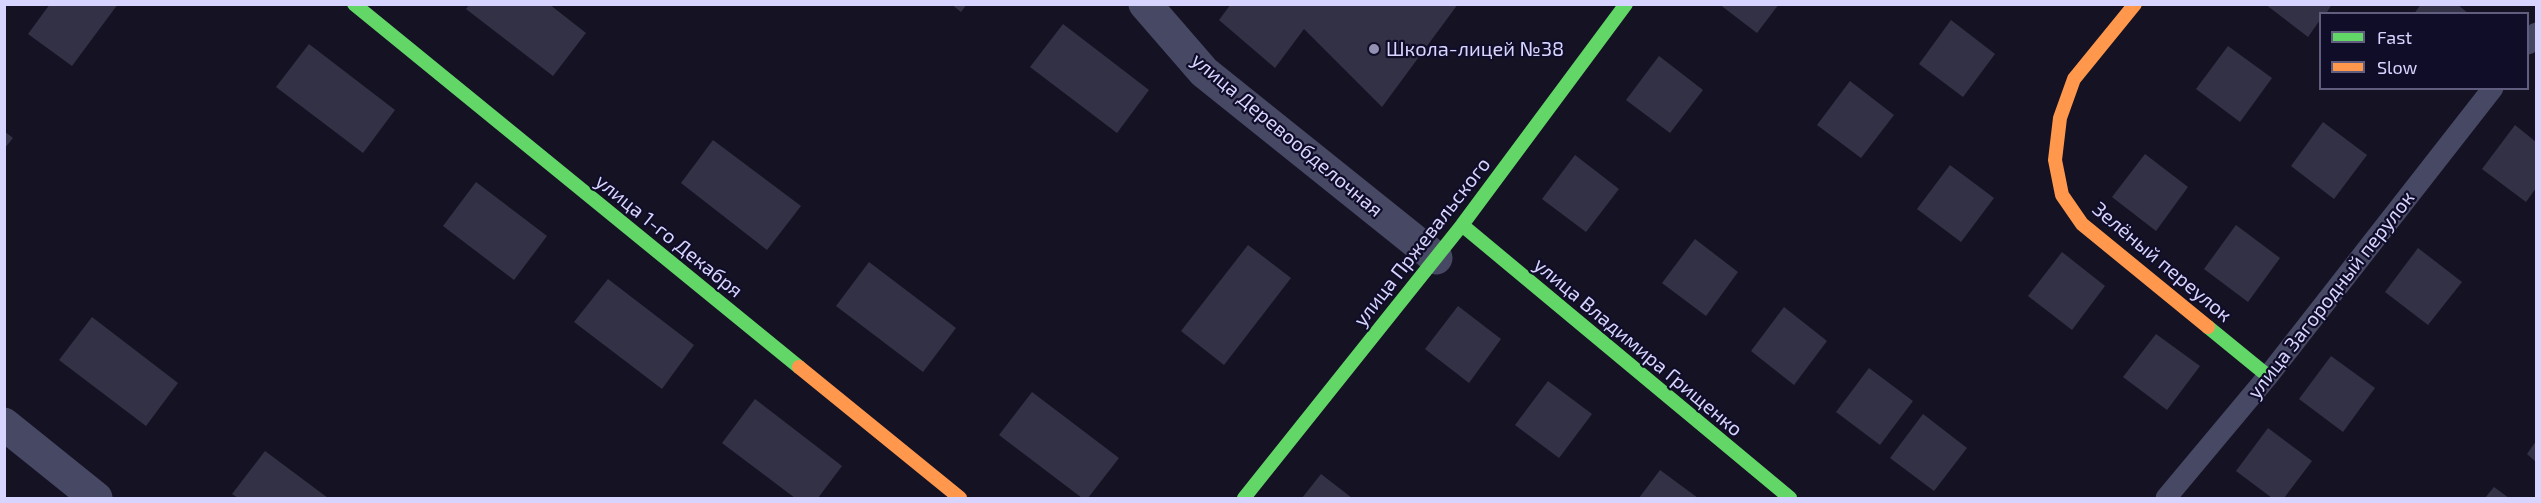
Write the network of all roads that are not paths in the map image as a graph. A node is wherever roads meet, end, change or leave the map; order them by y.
1 (354, 4) edge
2 (1145, 4) edge
3 (1626, 4) edge
4 (2135, 4) edge
5 (2491, 90) edge
6 (1462, 225) junction
7 (1436, 258) junction
8 (2268, 376) junction
9 (4, 424) edge
10 (96, 498) edge
11 (960, 498) edge
12 (1244, 498) edge
13 (1790, 498) edge
14 (2166, 498) edge

1 - 11 street, улица 1-го Декабря
2 - 7 street, улица Деревообделочная
3 - 6 street, улица Пржевальского
4 - 8 street, Зелёный переулок
5 - 8 lane, улица Загородный перулок
6 - 7 street, улица Пржевальского
6 - 13 street, улица Владимира Грищенко
7 - 12 street, улица Пржевальского
8 - 14 lane, улица Загородный перулок
9 - 10 street

